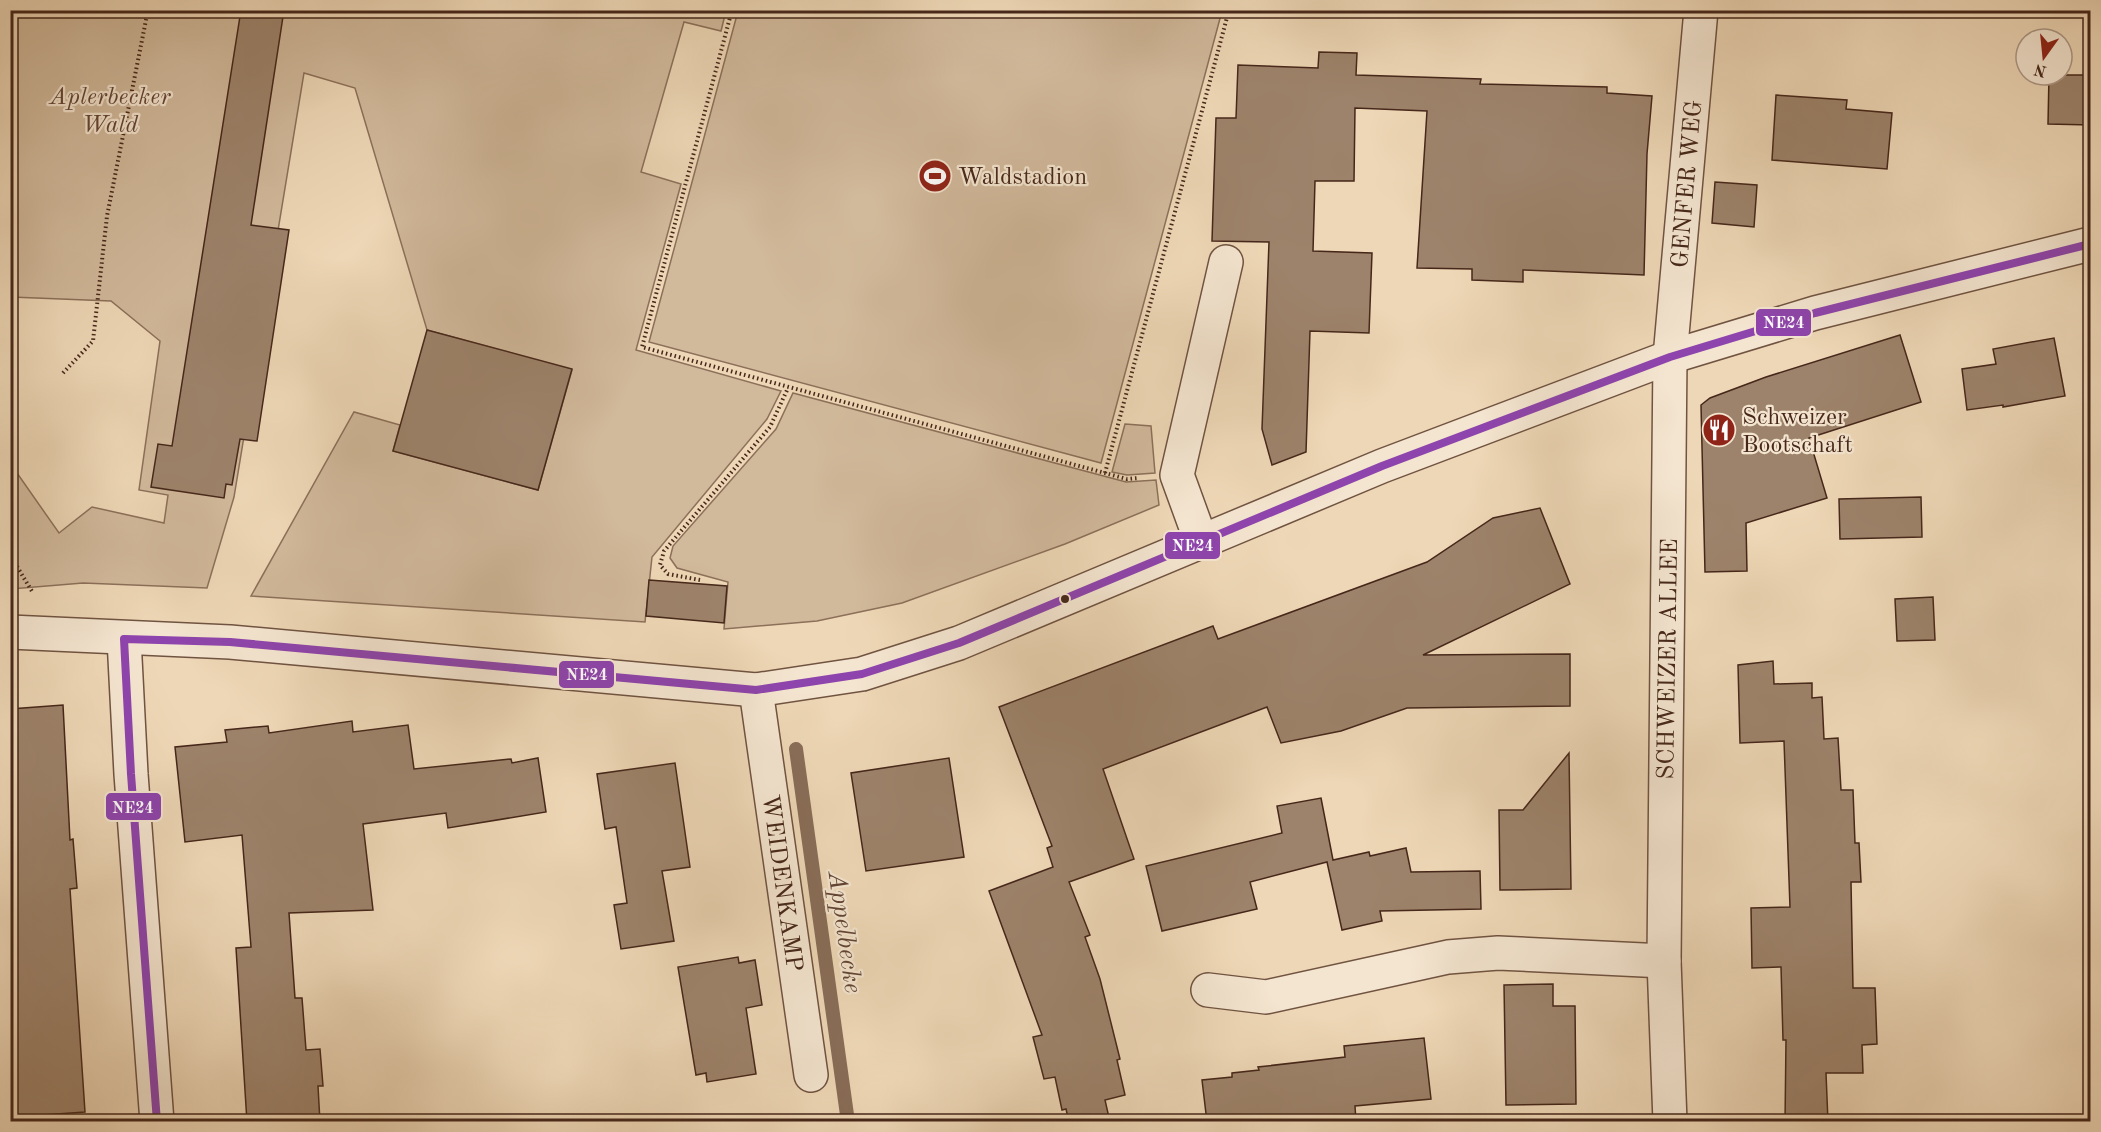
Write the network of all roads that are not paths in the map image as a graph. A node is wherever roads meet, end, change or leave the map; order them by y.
1 (1701, 10) edge
2 (2091, 244) edge
3 (1226, 262) dead end
4 (1671, 357) junction
5 (1201, 541) junction
6 (10, 632) edge
7 (124, 639) junction
8 (756, 690) junction
9 (1664, 961) junction
10 (1208, 990) dead end
11 (812, 1075) dead end
12 (157, 1122) edge
13 (1670, 1122) edge

1 - 4 street, GENFER WEG
2 - 4 street
3 - 5 street
4 - 5 street
4 - 9 street, SCHWEIZER ALLEE
5 - 8 street
6 - 7 street
7 - 8 street
7 - 12 street
8 - 11 street, WEIDENKAMP
9 - 10 street
9 - 13 street, SCHWEIZER ALLEE

